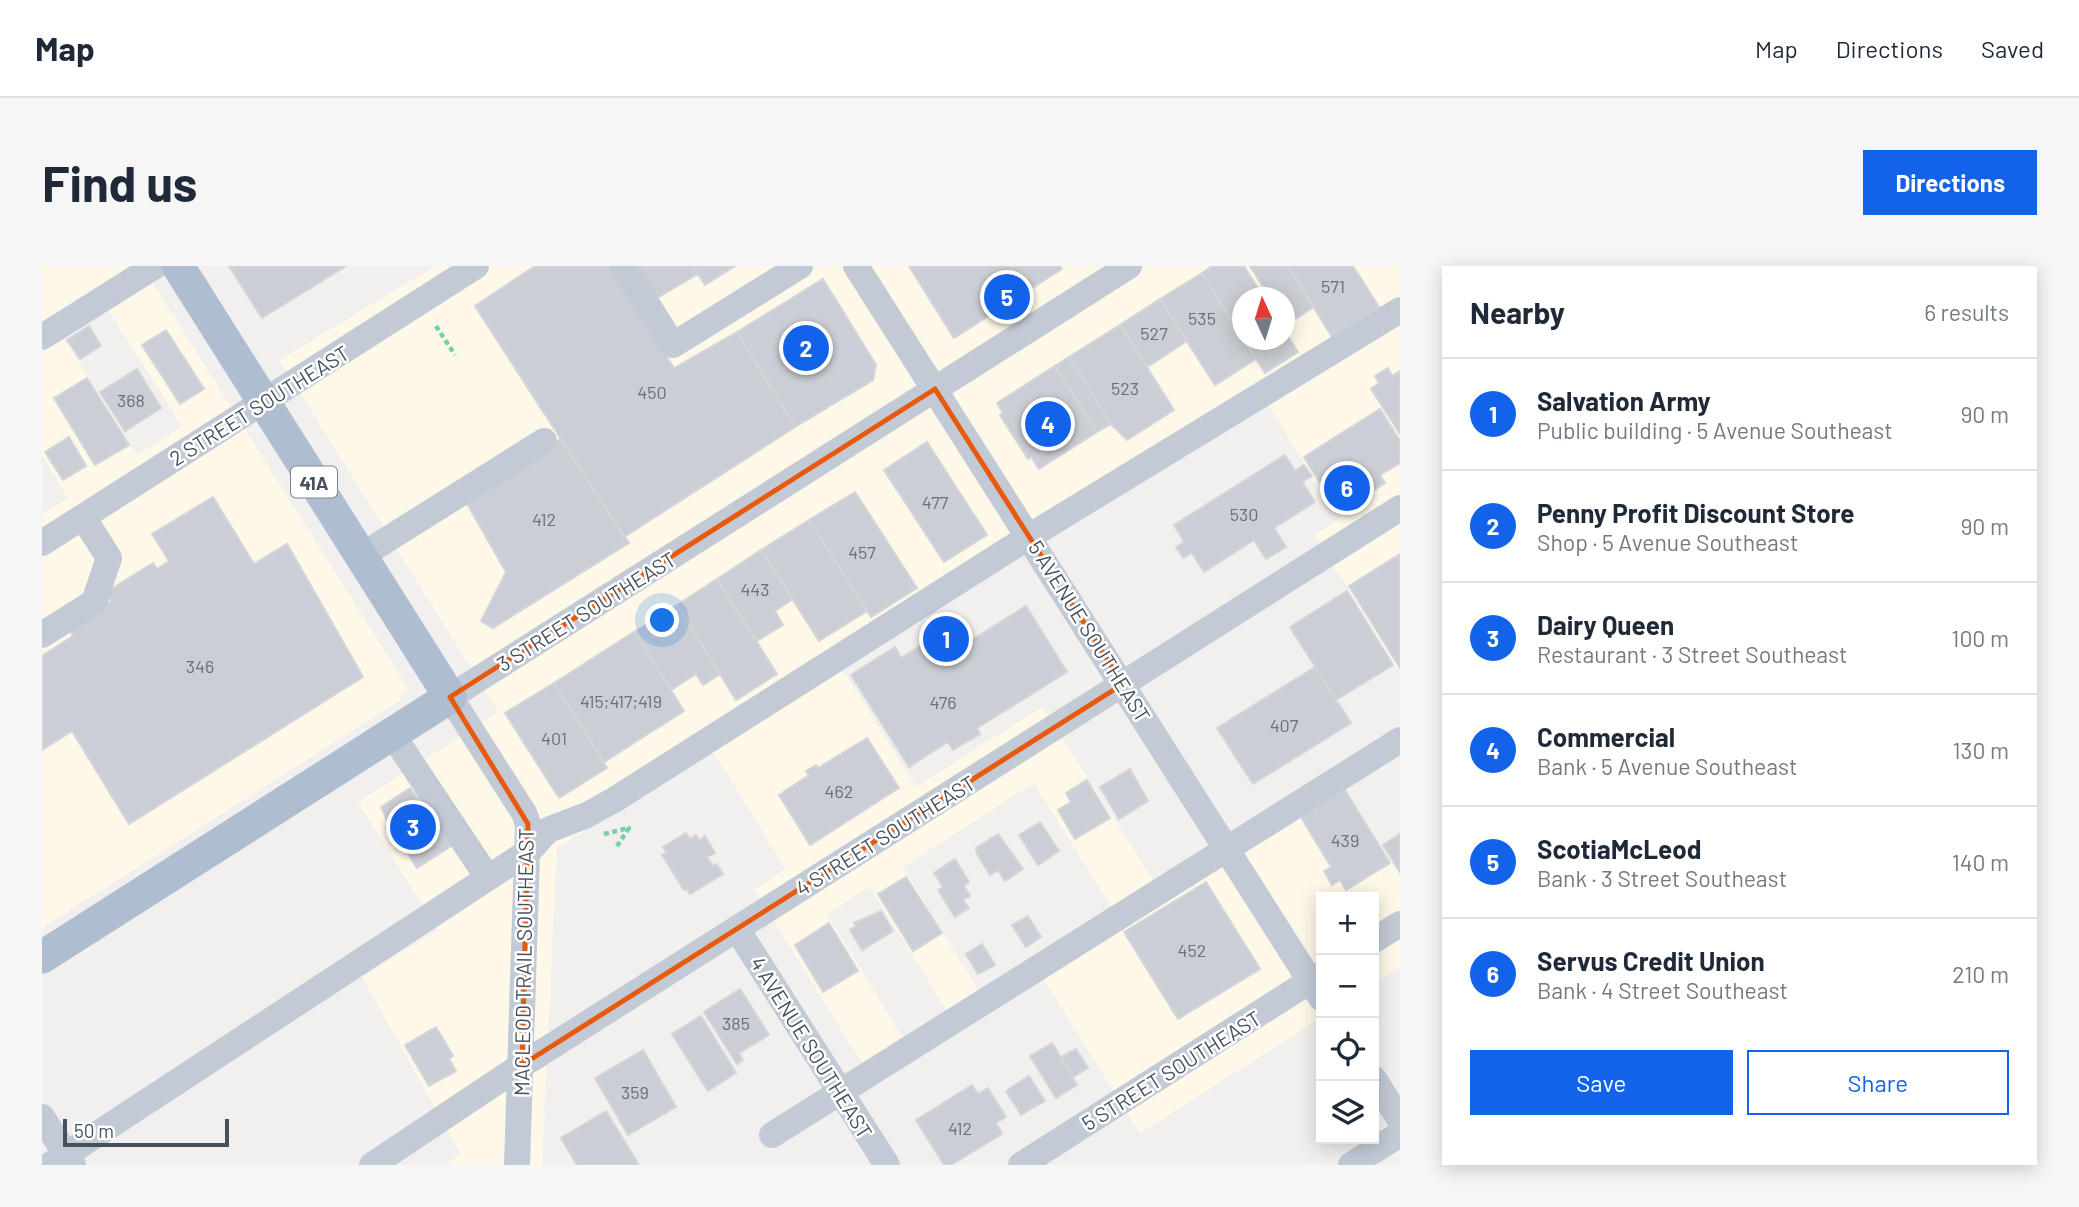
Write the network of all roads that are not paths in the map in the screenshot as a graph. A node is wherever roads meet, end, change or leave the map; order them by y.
1 (155, 266) edge
2 (178, 266) edge
3 (476, 266) edge
4 (623, 266) edge
5 (800, 266) edge
6 (856, 266) edge
7 (1129, 266) edge
8 (1400, 310) edge
9 (42, 337) edge
10 (935, 388) junction
11 (263, 402) junction
12 (544, 441) dead end
13 (1400, 508) edge
14 (83, 517) junction
15 (1030, 536) junction
16 (42, 542) edge
17 (361, 556) junction
18 (42, 635) edge
19 (1123, 684) junction
20 (450, 697) junction
21 (392, 734) junction
22 (1400, 740) edge
23 (1226, 849) junction
24 (529, 850) junction
25 (488, 878) junction
26 (1400, 924) edge
27 (737, 929) junction
28 (1379, 937) edge
29 (42, 957) edge
30 (1316, 982) edge
31 (1316, 986) edge
32 (522, 1065) junction
33 (1375, 1081) edge
34 (841, 1092) junction
35 (42, 1117) edge
36 (1400, 1120) edge
37 (1400, 1134) edge
38 (772, 1135) dead end
39 (63, 1161) edge
40 (372, 1165) edge
41 (517, 1165) edge
42 (887, 1165) edge
43 (1021, 1165) edge
44 (1350, 1165) edge

1 - 9 street
2 - 11 main road, 41A
3 - 11 street, 2 STREET SOUTHEAST
4 - 5 street
6 - 10 street, 5 AVENUE SOUTHEAST
7 - 10 street, 3 STREET SOUTHEAST
8 - 15 street
10 - 15 street, 5 AVENUE SOUTHEAST
10 - 20 street, 3 STREET SOUTHEAST
11 - 14 street, 2 STREET SOUTHEAST
11 - 17 main road, 41A
12 - 17 street
13 - 19 street, 4 STREET SOUTHEAST
14 - 16 street, 2 STREET SOUTHEAST
14 - 18 street
15 - 19 street, 5 AVENUE SOUTHEAST
15 - 24 street
17 - 20 main road, 41A
19 - 23 street, 5 AVENUE SOUTHEAST
19 - 27 street, 4 STREET SOUTHEAST
20 - 21 main road, 3 STREET SOUTHEAST
20 - 24 street, MACLEOD TRAIL SOUTHEAST
21 - 25 street
21 - 29 main road, 3 STREET SOUTHEAST
22 - 23 street
23 - 30 street, 5 AVENUE SOUTHEAST
23 - 34 street
24 - 25 street
24 - 32 street, MACLEOD TRAIL SOUTHEAST
25 - 39 street
26 - 28 street
27 - 32 street, 4 STREET SOUTHEAST
27 - 34 street, 4 AVENUE SOUTHEAST
31 - 43 street, 5 STREET SOUTHEAST
32 - 40 street, 4 STREET SOUTHEAST
32 - 41 street, MACLEOD TRAIL SOUTHEAST
33 - 36 street
34 - 38 street
34 - 42 street, 4 AVENUE SOUTHEAST
35 - 39 street
37 - 44 street

